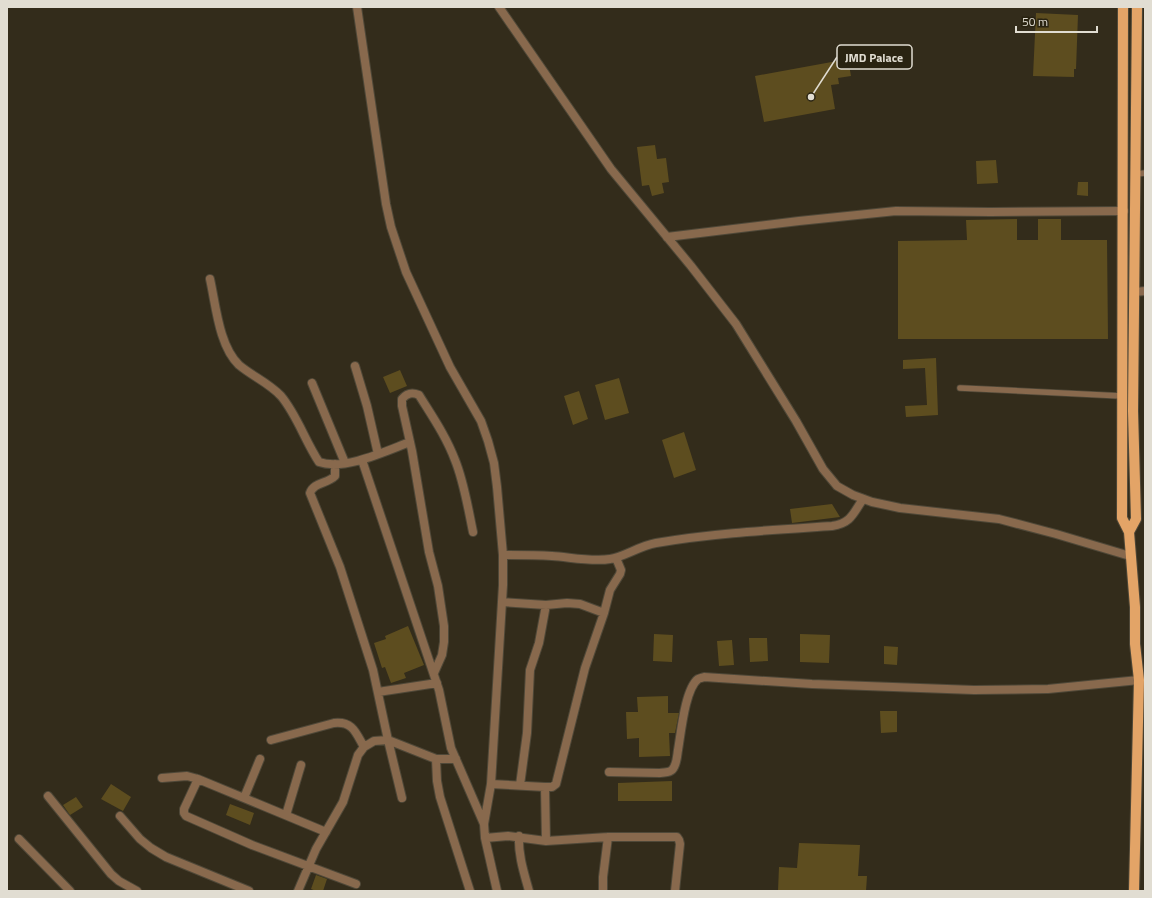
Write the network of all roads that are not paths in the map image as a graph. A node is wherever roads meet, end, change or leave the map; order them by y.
1 (357, 7) edge
2 (499, 7) edge
3 (1123, 7) edge
4 (1137, 7) edge
5 (1140, 174) edge
6 (1124, 211) junction
7 (668, 237) junction
8 (210, 279) dead end
9 (1140, 292) edge
10 (355, 366) dead end
11 (312, 383) dead end
12 (960, 388) dead end
13 (1122, 396) junction
14 (410, 442) junction
15 (378, 454) junction
16 (362, 460) junction
17 (345, 463) junction
18 (335, 464) junction
19 (863, 499) junction
20 (473, 532) dead end
21 (1129, 532) junction
22 (503, 555) junction
23 (1130, 556) junction
24 (618, 564) junction
25 (502, 602) junction
26 (546, 605) junction
27 (604, 613) junction
28 (434, 673) junction
29 (1139, 680) junction
30 (437, 683) junction
31 (378, 692) junction
32 (271, 740) dead end
33 (388, 740) junction
34 (364, 747) junction
35 (1141, 757) edge
36 (260, 759) dead end
37 (436, 759) junction
38 (456, 759) junction
39 (301, 765) dead end
40 (610, 772) dead end
41 (162, 778) dead end
42 (198, 779) junction
43 (491, 784) junction
44 (520, 785) junction
45 (548, 787) junction
46 (48, 796) dead end
47 (244, 798) junction
48 (402, 798) dead end
49 (286, 815) junction
50 (120, 816) dead end
51 (484, 824) junction
52 (326, 832) junction
53 (519, 836) junction
54 (608, 837) junction
55 (485, 838) junction
56 (19, 839) dead end
57 (546, 841) junction
58 (309, 867) junction
59 (356, 884) dead end
60 (70, 891) edge
61 (137, 891) edge
62 (249, 891) edge
63 (298, 891) edge
64 (470, 891) edge
65 (497, 891) edge
66 (529, 891) edge
67 (603, 891) edge
68 (675, 891) edge
69 (1134, 891) edge

1 - 22 street
2 - 7 street
3 - 6 main road
4 - 5 main road
5 - 9 main road
6 - 7 street
6 - 13 main road
7 - 19 street
8 - 18 street
9 - 21 main road
10 - 15 street
11 - 17 street
12 - 13 lane
13 - 21 main road
14 - 15 street
14 - 20 street
14 - 28 street
15 - 16 street
16 - 17 street
16 - 28 street
17 - 18 street
18 - 31 street
19 - 23 street
19 - 24 street
21 - 23 main road
22 - 24 street
22 - 25 street
23 - 29 main road
24 - 27 street
25 - 26 street
25 - 43 street
26 - 27 street
26 - 44 street
27 - 45 street
28 - 30 street
29 - 35 main road
29 - 40 street
30 - 31 street
30 - 38 street
31 - 33 street
32 - 34 street
33 - 34 street
33 - 37 street
33 - 48 street
34 - 52 street
35 - 69 main road
36 - 47 street
37 - 38 street
37 - 64 street
38 - 51 street
39 - 49 street
41 - 42 street
42 - 47 street
42 - 58 street
43 - 44 street
43 - 51 street
44 - 45 street
45 - 57 street
46 - 61 street
47 - 49 street
49 - 52 street
50 - 62 street
51 - 55 street
52 - 58 street
53 - 55 street
53 - 57 street
53 - 66 street
54 - 57 street
54 - 67 street
54 - 68 street
55 - 65 street
56 - 60 street
58 - 59 street
58 - 63 street

